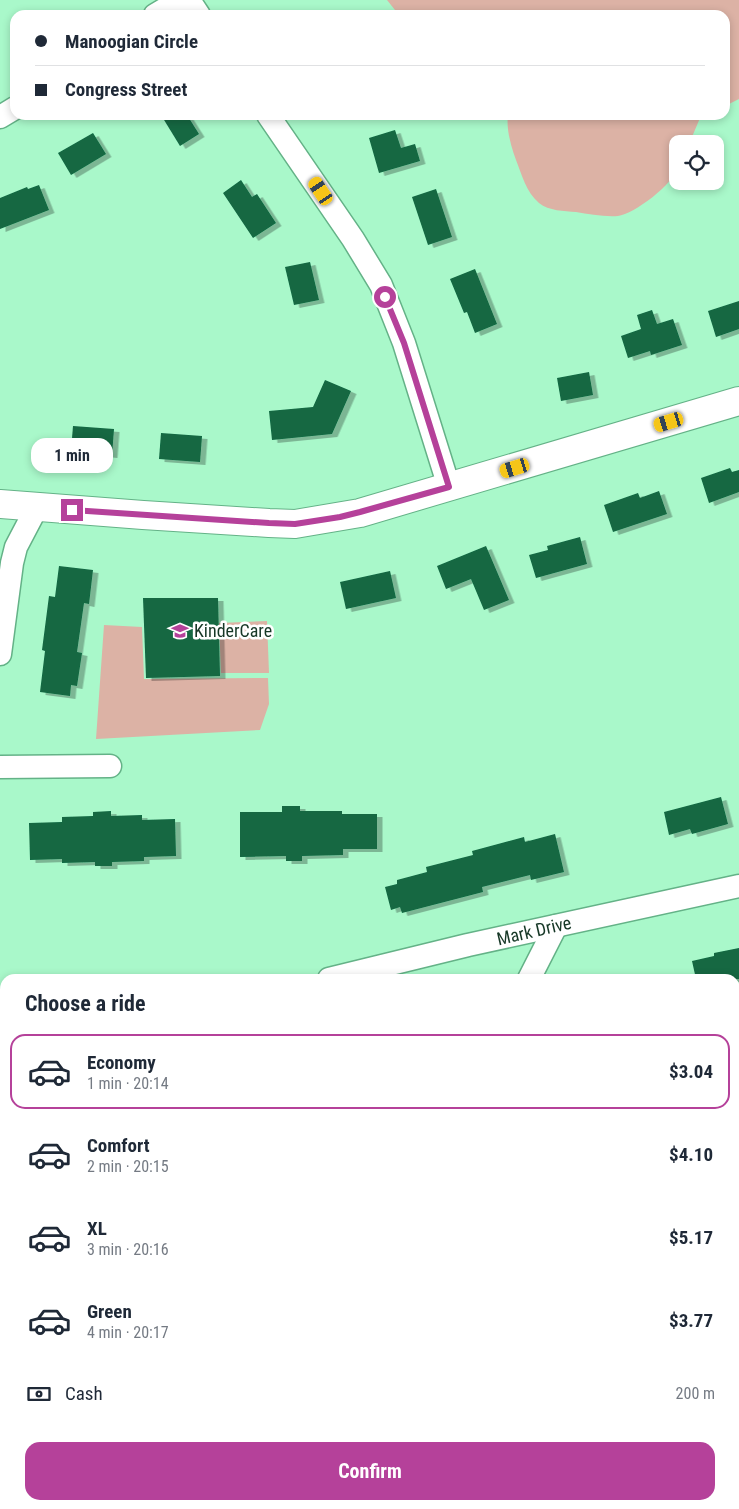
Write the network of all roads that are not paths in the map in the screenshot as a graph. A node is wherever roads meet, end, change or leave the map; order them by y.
1 (180, 0) edge
2 (163, 10) edge
3 (271, 120) edge
4 (739, 401) edge
5 (449, 487) junction
6 (0, 504) edge
7 (37, 507) junction
8 (0, 654) edge
9 (110, 766) dead end
10 (0, 767) edge
11 (739, 886) edge
12 (556, 926) junction
13 (350, 974) edge
14 (532, 974) edge

1 - 2 street
3 - 5 street
4 - 5 main road
5 - 7 main road
6 - 7 main road
7 - 8 street
9 - 10 street
11 - 12 street, Mark Drive
12 - 13 street, Mark Drive
12 - 14 street

